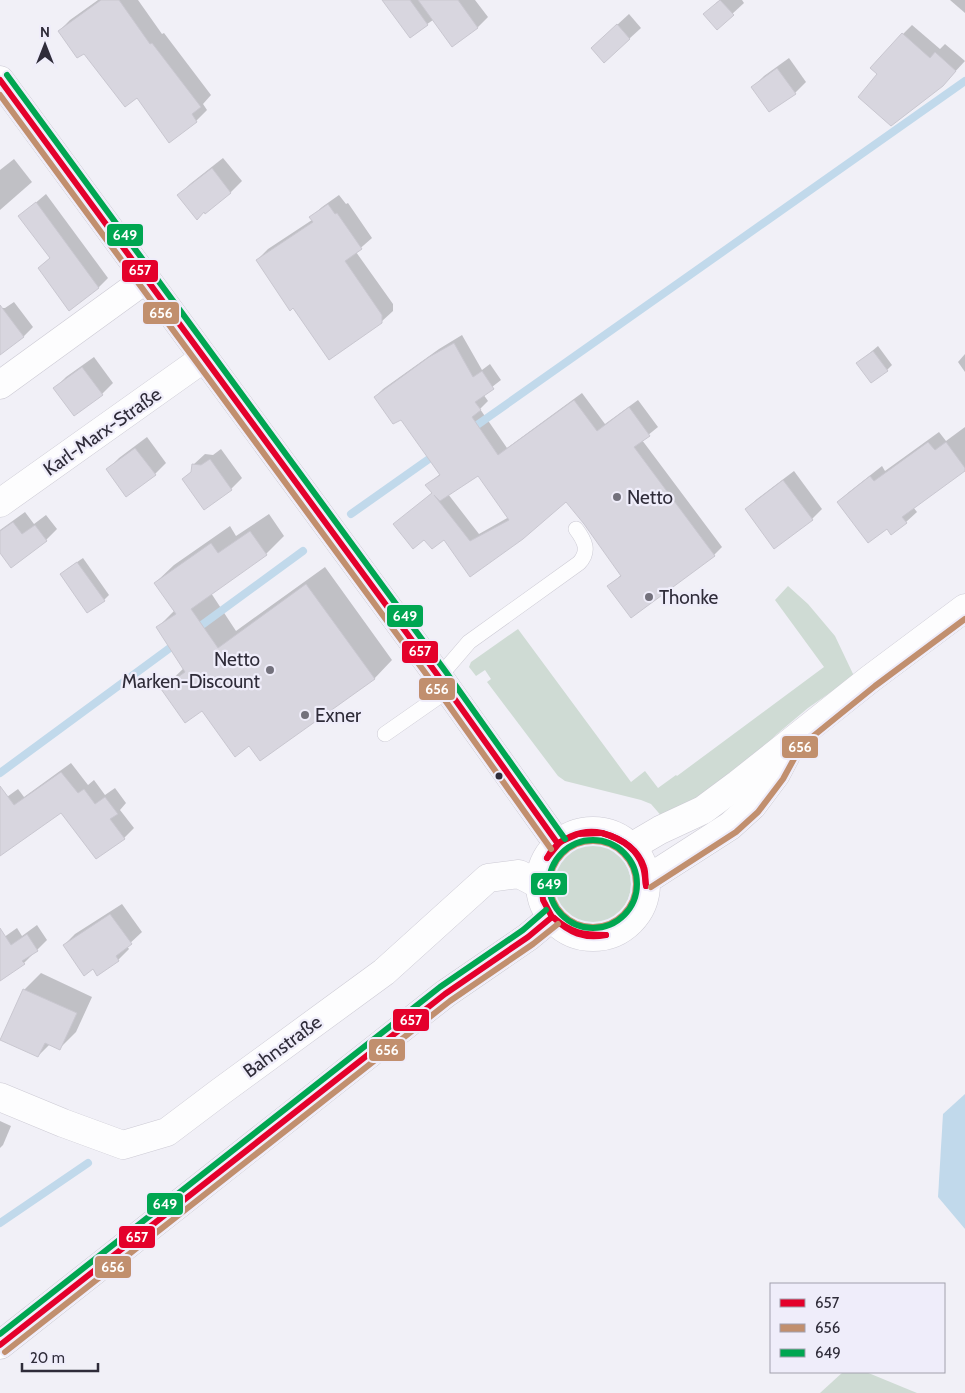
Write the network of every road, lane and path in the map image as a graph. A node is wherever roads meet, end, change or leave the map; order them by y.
1 (0, 80) edge
2 (146, 279) junction
3 (204, 358) junction
4 (0, 385) edge
5 (0, 503) edge
6 (576, 529) dead end
7 (965, 608) edge
8 (444, 683) junction
9 (385, 734) dead end
10 (794, 740) junction
11 (558, 844) junction
12 (631, 847) junction
13 (646, 880) junction
14 (540, 886) junction
15 (552, 917) junction
16 (0, 1096) edge
17 (0, 1344) edge

1 - 2 street
2 - 3 street
2 - 4 street
3 - 5 street, Karl-Marx-Straße
3 - 8 street
6 - 8 lane
7 - 10 street
8 - 9 lane
8 - 11 street
10 - 12 street
10 - 13 street
11 - 12 street
11 - 14 street
12 - 13 street
13 - 15 street
14 - 15 street
14 - 16 street, Bahnstraße
15 - 17 street

